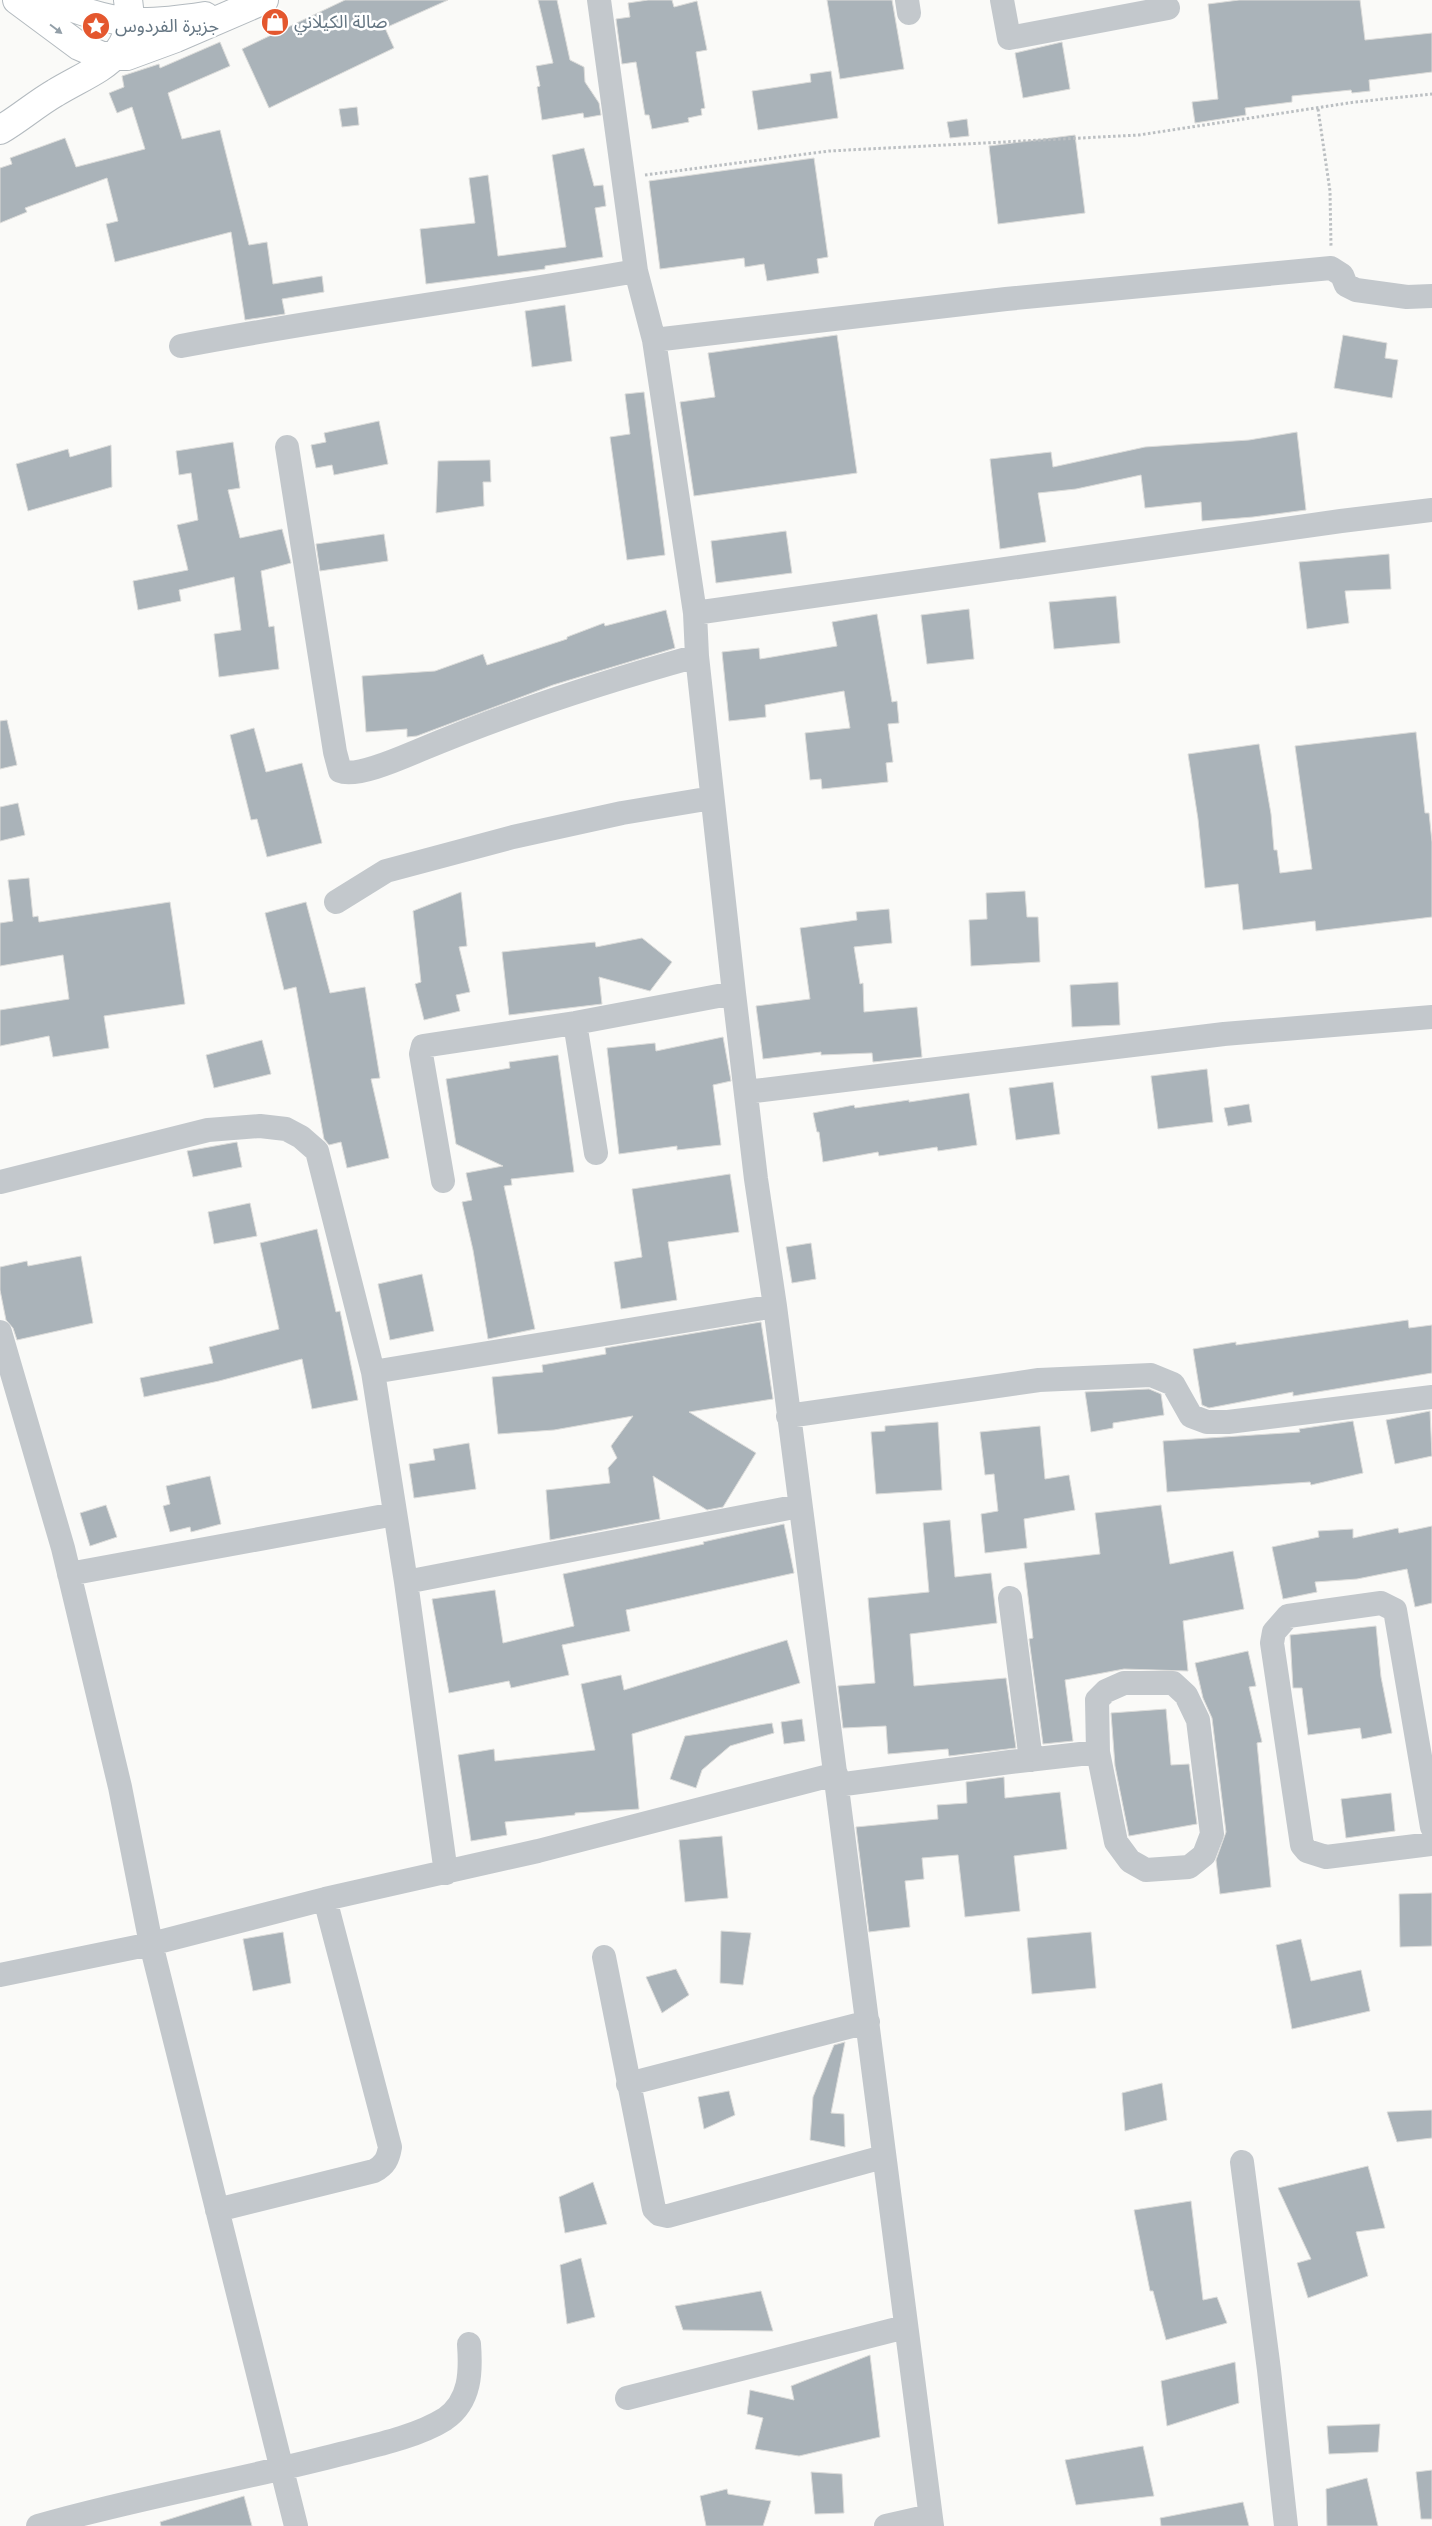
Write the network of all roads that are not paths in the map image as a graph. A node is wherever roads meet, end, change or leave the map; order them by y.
1 (17, 0) edge
2 (53, 0) edge
3 (599, 0) edge
4 (1002, 0) edge
5 (255, 4) edge
6 (96, 7) edge
7 (1168, 8) dead end
8 (129, 12) edge
9 (79, 46) junction
10 (115, 57) junction
11 (53, 94) junction
12 (0, 130) edge
13 (636, 271) junction
14 (1432, 296) edge
15 (654, 340) junction
16 (182, 346) dead end
17 (287, 447) dead end
18 (1432, 510) edge
19 (695, 613) junction
20 (697, 656) junction
21 (712, 798) junction
22 (336, 902) dead end
23 (734, 993) junction
24 (1432, 1017) edge
25 (575, 1023) junction
26 (746, 1092) junction
27 (596, 1153) dead end
28 (443, 1181) dead end
29 (0, 1182) edge
30 (775, 1306) junction
31 (0, 1332) edge
32 (373, 1372) junction
33 (1432, 1397) edge
34 (788, 1416) junction
35 (799, 1506) junction
36 (395, 1514) junction
37 (69, 1574) junction
38 (406, 1582) junction
39 (1010, 1598) dead end
40 (1098, 1752) junction
41 (1031, 1760) junction
42 (836, 1780) junction
43 (1432, 1827) edge
44 (1432, 1844) edge
45 (446, 1873) junction
46 (325, 1899) junction
47 (151, 1944) junction
48 (604, 1957) dead end
49 (0, 1975) edge
50 (868, 2022) junction
51 (628, 2084) junction
52 (883, 2157) junction
53 (1242, 2162) dead end
54 (217, 2210) junction
55 (905, 2327) junction
56 (469, 2344) dead end
57 (627, 2398) dead end
58 (282, 2469) junction
59 (931, 2521) edge
60 (38, 2526) edge
61 (296, 2526) edge
62 (886, 2526) edge
63 (1286, 2526) edge

1 -> 9 main road
2 - 6 main road
3 - 13 street
4 - 7 street
5 - 8 main road
5 - 10 main road
6 - 8 main road
6 - 9 main road
8 - 10 main road
9 - 10 main road
9 - 11 main road
10 - 11 main road
11 - 12 main road
13 - 15 street
13 - 16 street
14 - 15 street
15 - 19 street
17 - 20 street
18 - 19 street
19 - 20 street
20 - 21 street
21 - 22 street
21 - 23 street
23 - 25 street
23 - 26 street
24 - 26 street
25 - 27 street
25 - 28 street
26 - 30 street
29 - 32 street
30 - 32 street
30 - 34 street
31 - 37 street
32 - 36 street
33 - 34 street
34 - 35 street
35 - 38 street
35 - 42 street
36 - 37 street
36 - 38 street
37 - 47 street
38 - 45 street
39 - 41 street
40 - 40 street
40 - 41 street
41 - 42 street
42 - 45 street
42 - 50 street
43 - 44 street
45 - 46 street
46 - 47 street
46 - 54 street
47 - 49 street
47 - 54 street
48 - 51 street
50 - 51 street
50 - 52 street
51 - 52 street
52 - 55 street
53 - 63 street
54 - 58 street
55 - 57 street
55 - 59 street
56 - 58 street
58 - 60 street
58 - 61 street
59 - 62 street

